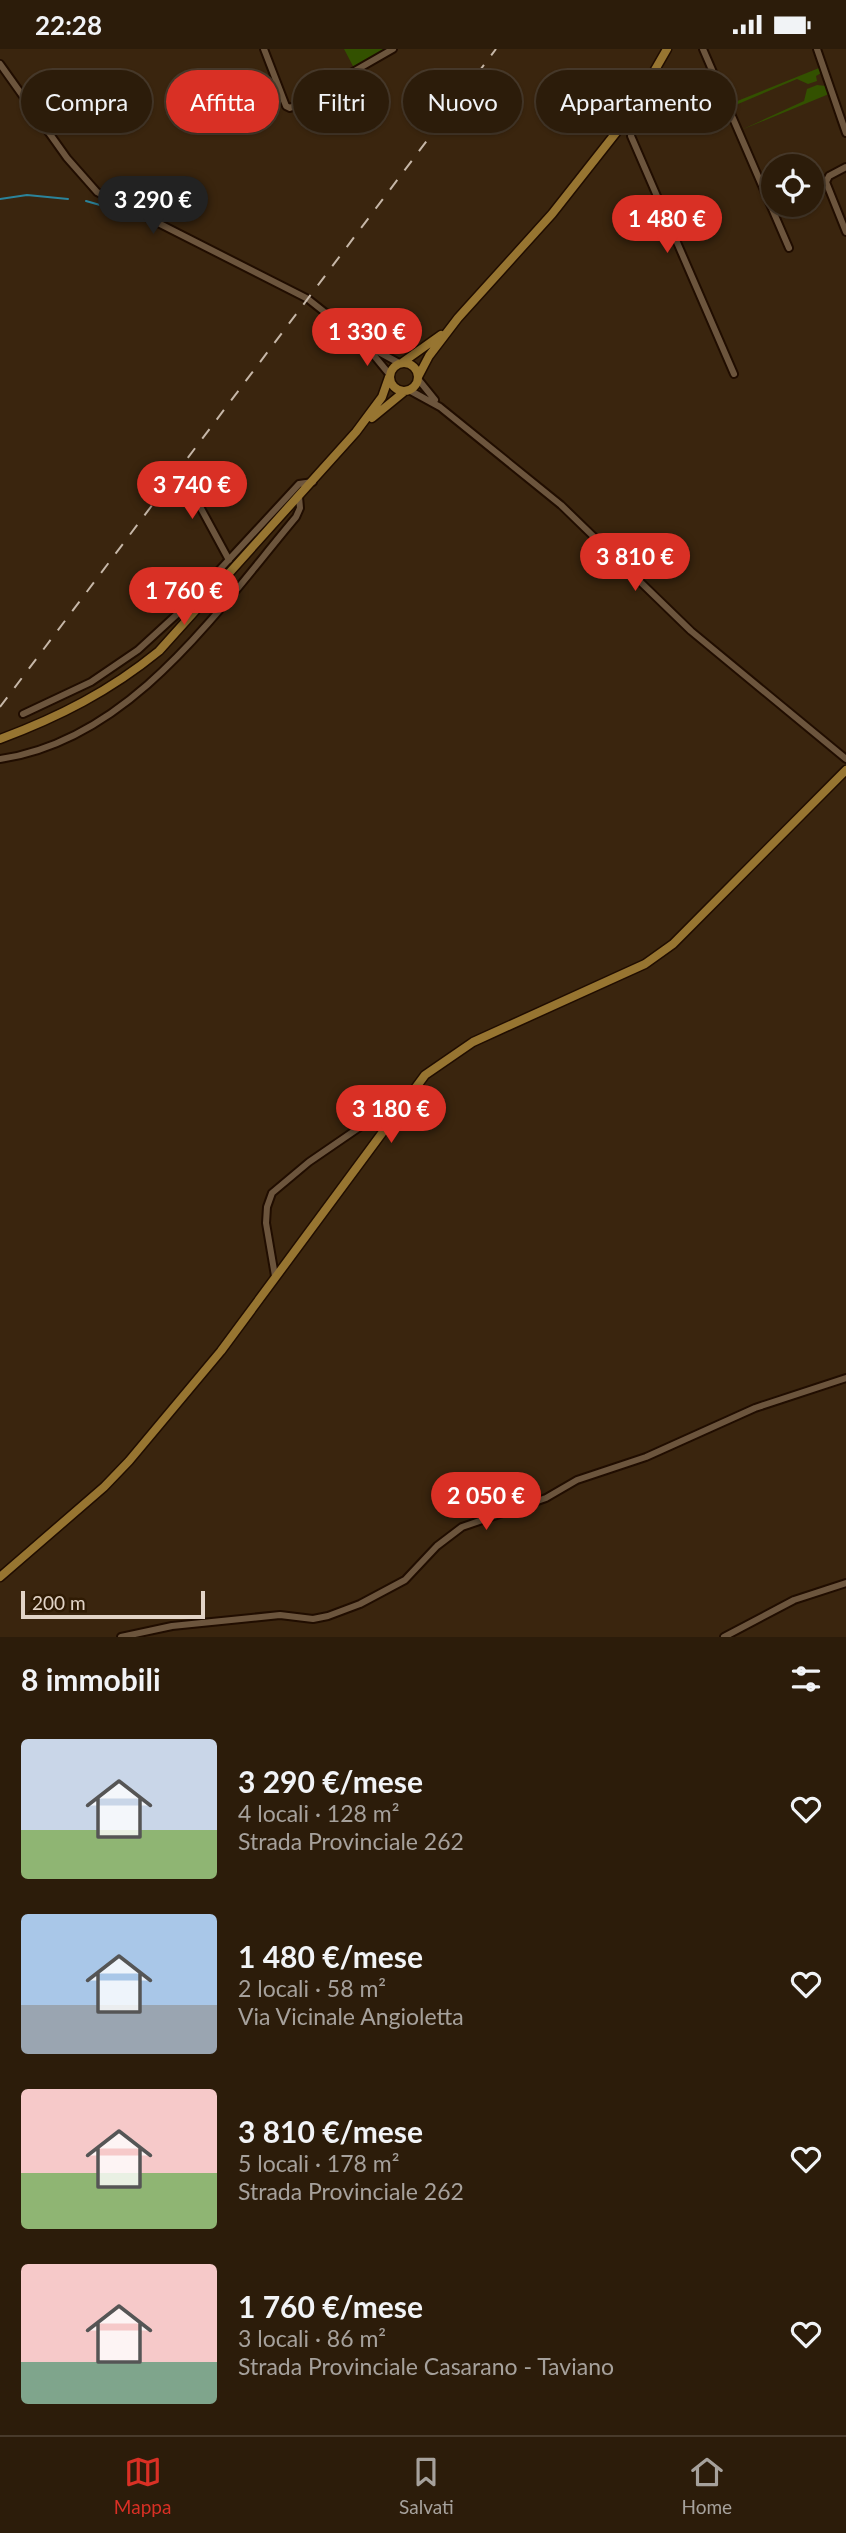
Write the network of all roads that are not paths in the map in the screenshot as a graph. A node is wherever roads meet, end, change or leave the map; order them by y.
1 (264, 49) edge
2 (393, 49) edge
3 (667, 49) edge
4 (703, 49) edge
5 (817, 49) edge
6 (0, 64) edge
7 (655, 70) edge
8 (616, 133) edge
9 (631, 133) edge
10 (846, 133) edge
11 (846, 167) edge
12 (846, 232) edge
13 (789, 248) dead end
14 (458, 318) junction
15 (366, 345) junction
16 (401, 363) junction
17 (734, 375) dead end
18 (390, 376) junction
19 (418, 378) junction
20 (408, 390) junction
21 (440, 407) junction
22 (356, 432) junction
23 (180, 468) dead end
24 (313, 482) junction
25 (299, 497) junction
26 (229, 560) junction
27 (23, 714) dead end
28 (0, 739) edge
29 (0, 759) edge
30 (846, 759) edge
31 (846, 770) edge
32 (842, 779) edge
33 (413, 1091) junction
34 (275, 1276) junction
35 (846, 1378) edge
36 (0, 1577) edge
37 (846, 1583) edge
38 (121, 1637) edge
39 (723, 1637) edge

1 - 2 street
3 - 7 main road
4 - 13 street
5 - 10 street
6 - 15 street
8 - 14 main road
9 - 17 street
11 - 12 street
14 - 16 main road
14 - 19 main road
15 - 16 street
15 - 18 street
16 - 18 main road
16 - 19 main road
18 - 20 main road
18 - 22 main road
19 - 20 main road
19 - 21 street
20 - 21 street
20 - 22 main road
21 - 30 street
22 - 24 main road
23 - 26 street
24 - 25 main road
24 - 26 street
25 - 28 main road
25 - 29 street
26 - 27 street
31 - 32 main road
32 - 33 main road
33 - 34 main road
33 - 34 street
34 - 36 main road
35 - 38 street
37 - 39 street

